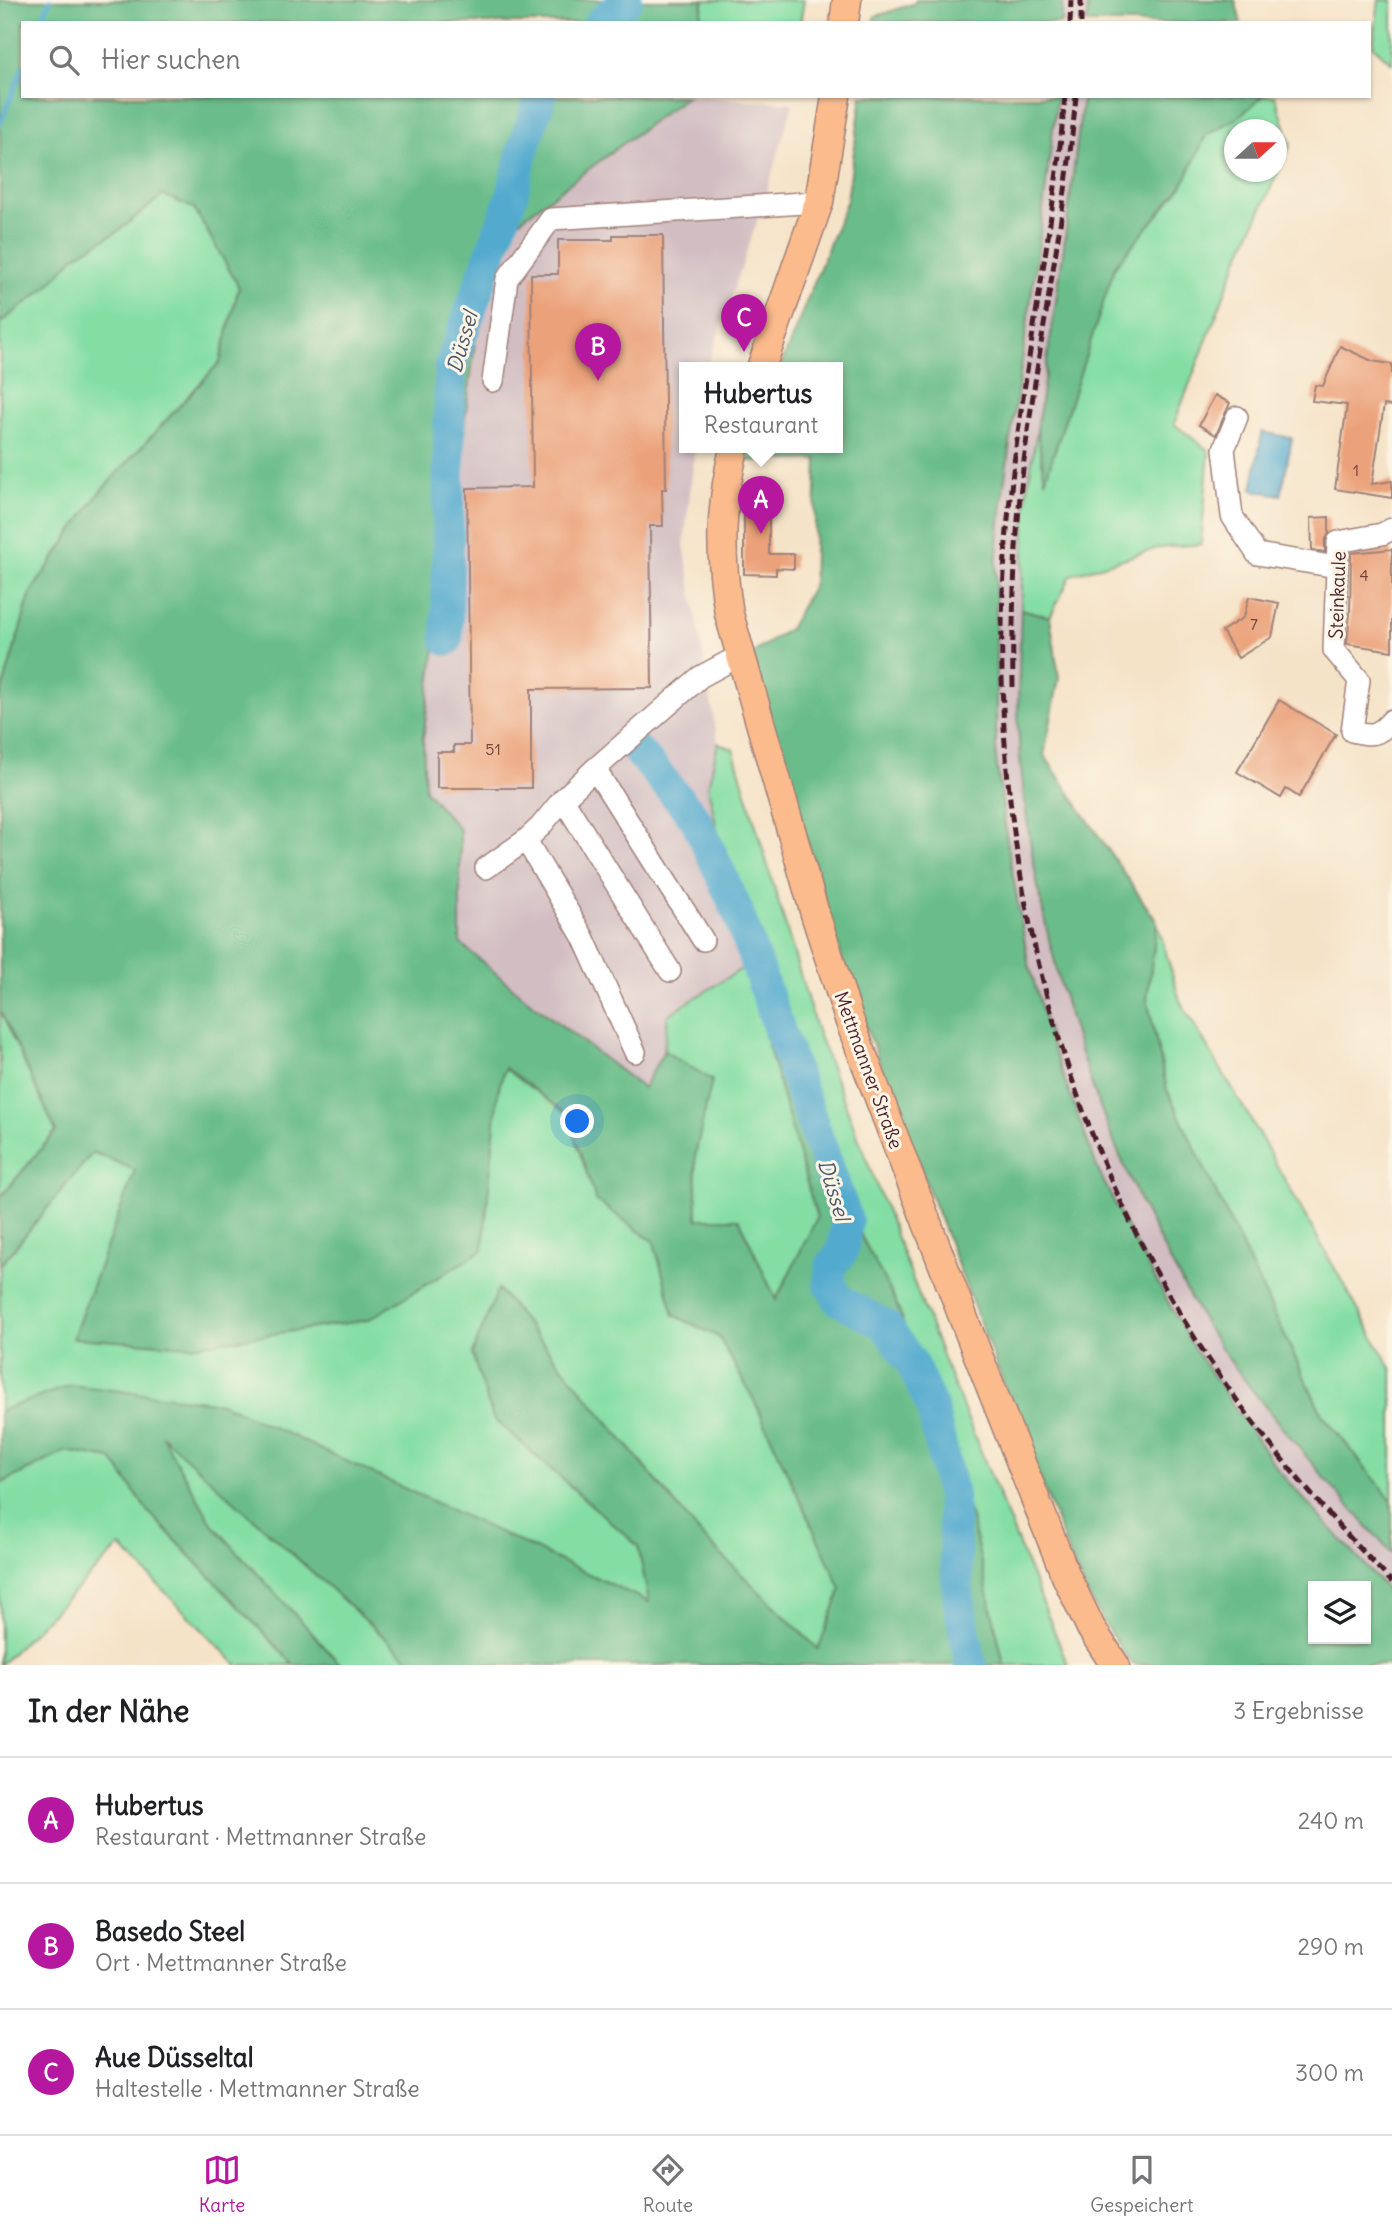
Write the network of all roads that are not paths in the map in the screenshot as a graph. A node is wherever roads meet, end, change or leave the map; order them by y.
1 (847, 0) edge
2 (844, 21) edge
3 (836, 98) edge
4 (819, 202) junction
5 (763, 362) edge
6 (493, 381) dead end
7 (1237, 417) dead end
8 (733, 453) edge
9 (1389, 533) edge
10 (1337, 567) junction
11 (739, 656) junction
12 (1392, 720) edge
13 (595, 769) junction
14 (563, 799) junction
15 (526, 840) junction
16 (486, 868) dead end
17 (703, 940) dead end
18 (670, 971) dead end
19 (635, 1052) dead end
20 (1115, 1665) edge

1 - 2 main road
3 - 4 main road
4 - 5 main road
4 - 6 lane
7 - 10 lane
8 - 11 main road, Mettmanner Straße
9 - 10 lane, Steinkaule
10 - 12 lane, Steinkaule
11 - 13 lane
11 - 20 main road, Mettmanner Straße
13 - 14 lane
13 - 17 lane
14 - 15 lane
14 - 18 lane
15 - 16 lane
15 - 19 lane

